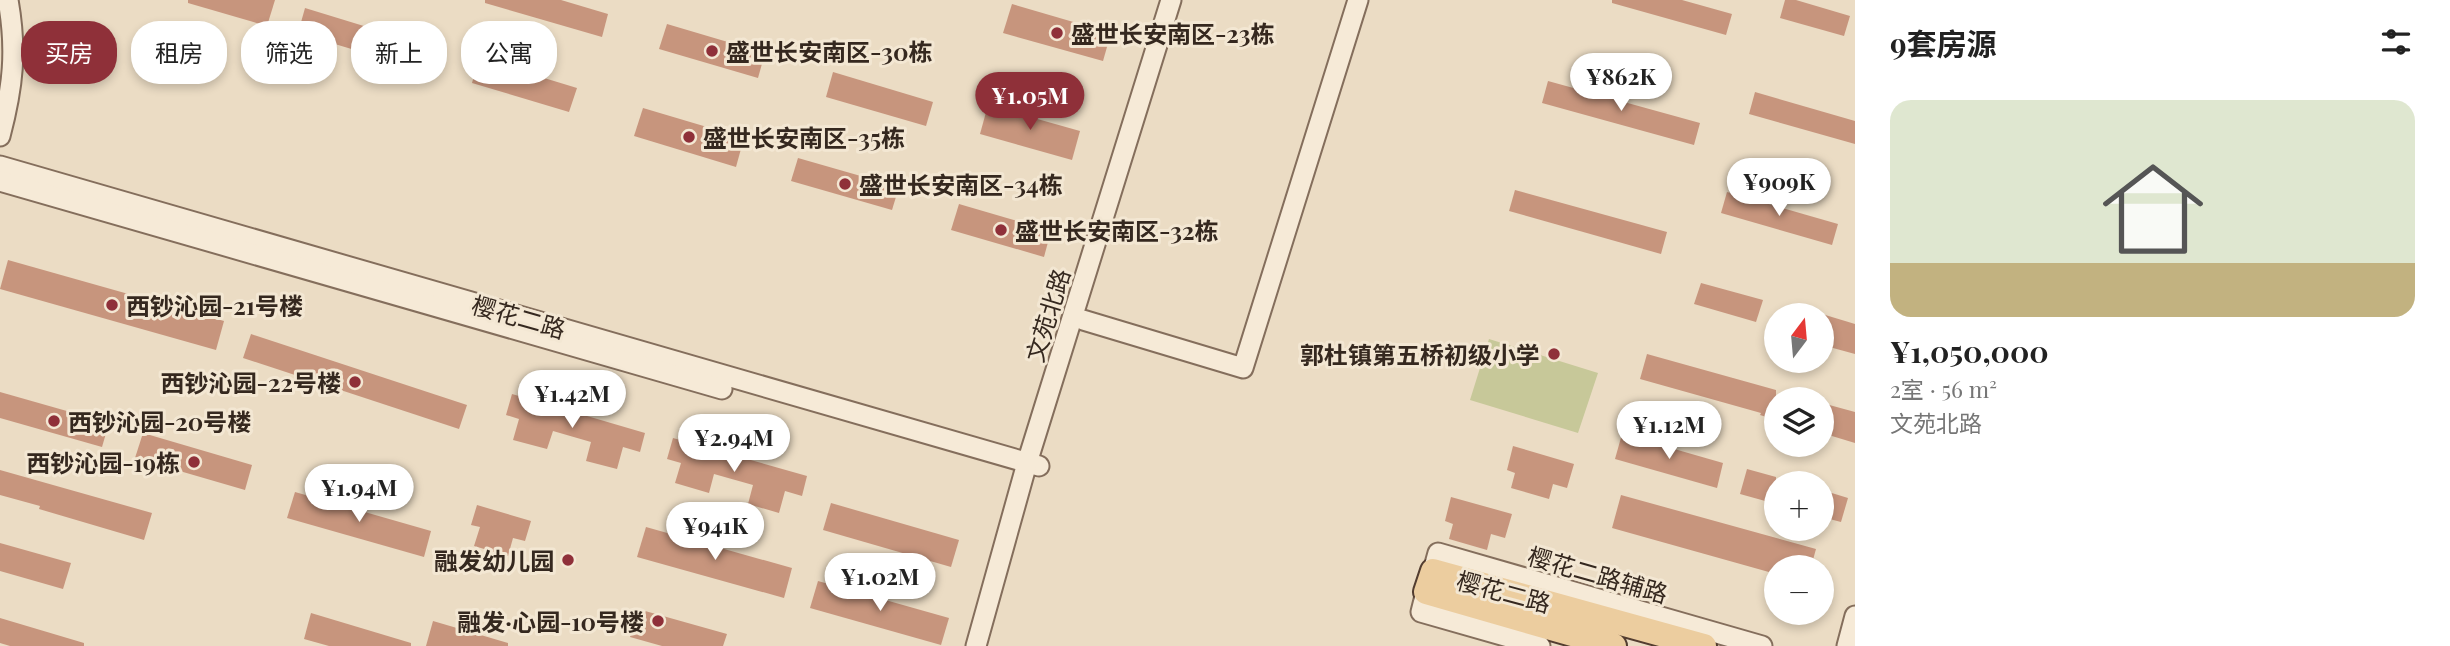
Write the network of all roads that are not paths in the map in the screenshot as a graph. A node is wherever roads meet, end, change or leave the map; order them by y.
1 (8, 0) edge
2 (1171, 0) edge
3 (1182, 0) edge
4 (1358, 0) edge
5 (0, 136) edge
6 (0, 166) edge
7 (0, 181) edge
8 (1083, 320) junction
9 (1031, 471) junction
10 (1430, 582) junction
11 (1855, 617) edge
12 (976, 646) edge
13 (989, 646) edge
14 (1540, 646) edge
15 (1614, 646) edge
16 (1704, 646) edge
17 (1762, 646) edge
18 (1847, 646) edge

1 - 5 street
2 - 9 street, 文苑北路
3 - 8 street, 文苑北路
4 - 8 street
6 - 9 street, 樱花二路
7 - 9 street, 樱花二路
8 - 9 street, 文苑北路
9 - 12 street, 文苑北路
9 - 13 street, 文苑北路
10 - 14 street
10 - 15 main road, 樱花二路
10 - 16 main road, 樱花二路
10 - 17 street, 樱花二路辅路
11 - 18 street

